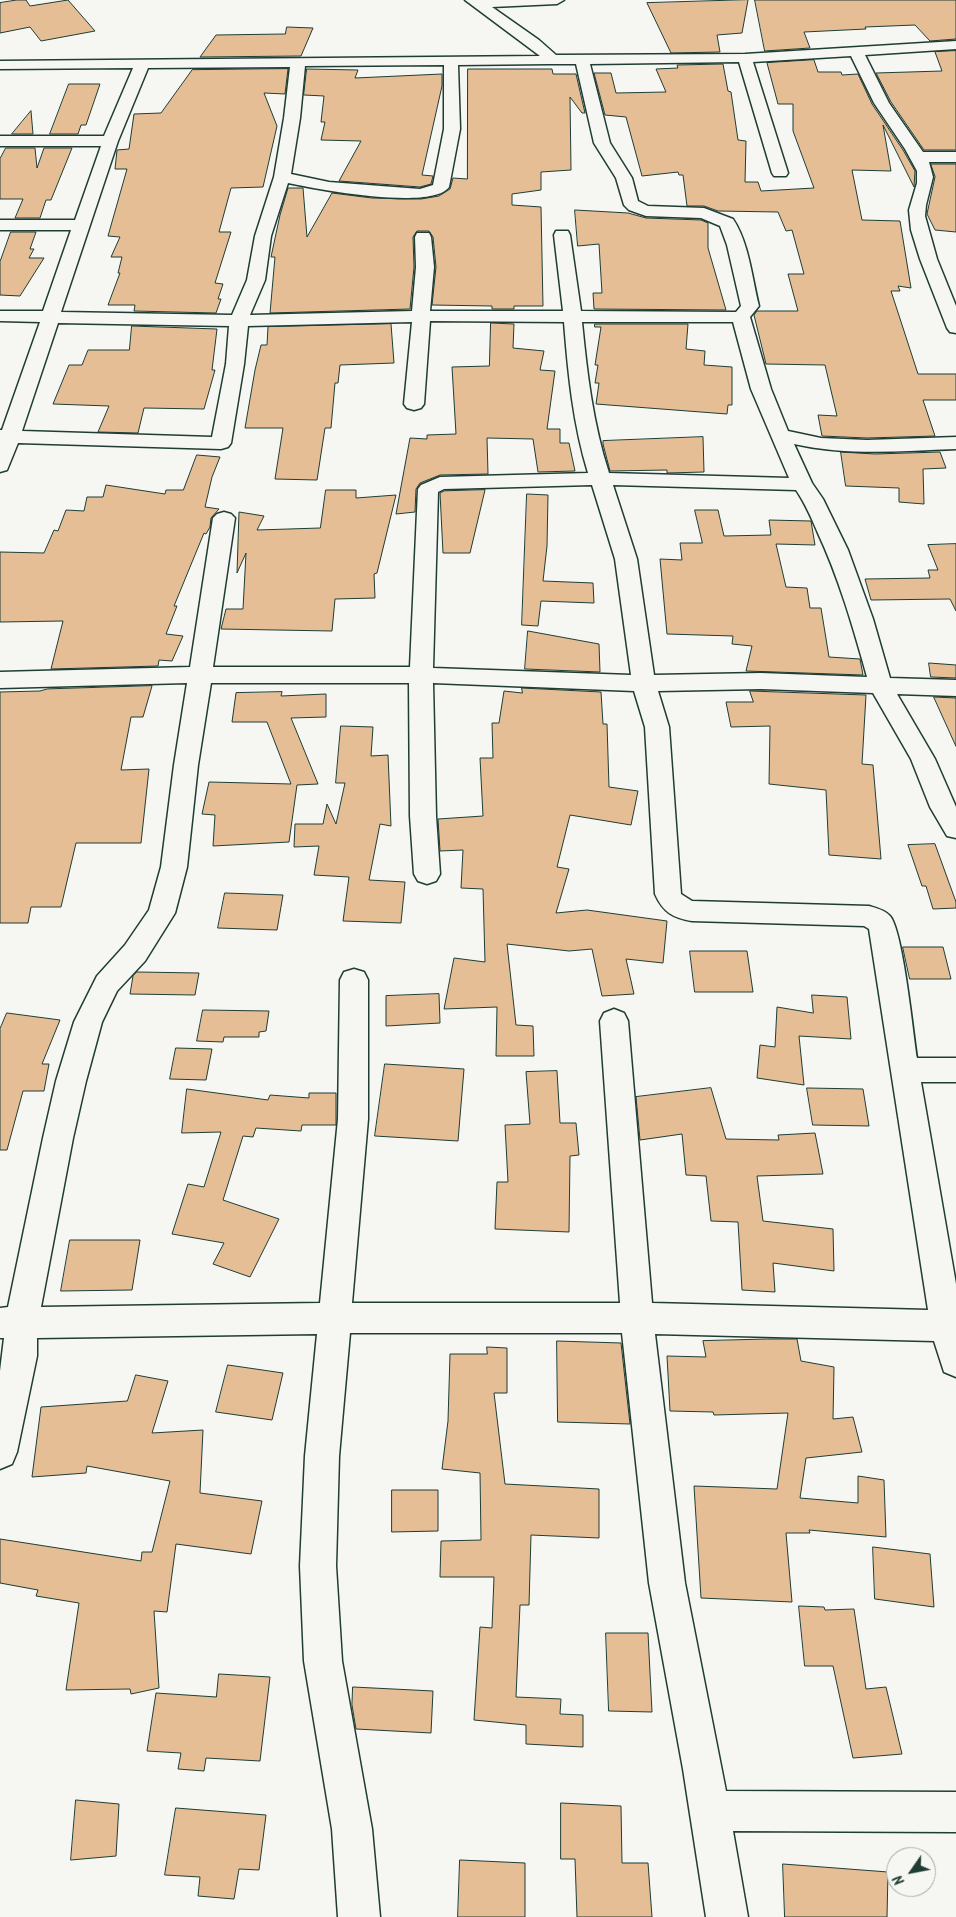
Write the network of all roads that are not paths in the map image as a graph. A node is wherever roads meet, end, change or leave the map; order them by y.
1 (557, 0) edge
2 (475, 2) edge
3 (956, 45) edge
4 (856, 52) junction
5 (745, 58) junction
6 (554, 61) junction
7 (582, 61) junction
8 (451, 62) junction
9 (298, 63) junction
10 (142, 64) junction
11 (0, 65) edge
12 (0, 141) edge
13 (110, 141) junction
14 (917, 157) junction
15 (956, 157) edge
16 (780, 173) dead end
17 (282, 178) junction
18 (0, 225) edge
19 (82, 225) junction
20 (562, 235) dead end
21 (423, 237) dead end
22 (949, 294) edge
23 (0, 316) edge
24 (52, 316) junction
25 (422, 316) junction
26 (573, 317) junction
27 (741, 317) junction
28 (239, 321) junction
29 (956, 328) edge
30 (414, 404) dead end
31 (780, 435) junction
32 (5, 436) edge
33 (956, 443) edge
34 (0, 466) edge
35 (600, 479) junction
36 (802, 484) junction
37 (224, 518) dead end
38 (200, 675) junction
39 (421, 675) junction
40 (0, 680) edge
41 (644, 683) junction
42 (882, 686) junction
43 (956, 688) edge
44 (956, 829) edge
45 (427, 874) dead end
46 (354, 980) dead end
47 (614, 1021) dead end
48 (904, 1070) junction
49 (956, 1070) edge
50 (336, 1318) junction
51 (637, 1318) junction
52 (11, 1323) edge
53 (952, 1326) edge
54 (956, 1360) edge
55 (0, 1452) edge
56 (709, 1811) junction
57 (956, 1812) edge
58 (360, 1917) edge
59 (727, 1917) edge

1 - 2 street
2 - 6 street
3 - 4 street
4 - 5 street
4 - 14 street
5 - 7 street
5 - 16 street
6 - 7 street
6 - 8 street
7 - 27 street
8 - 9 street
8 - 17 street
9 - 10 street
9 - 17 street
10 - 11 street
10 - 13 street
12 - 13 street
13 - 19 street
14 - 15 street
14 - 22 street
17 - 28 street
18 - 19 street
19 - 24 street
20 - 26 street
21 - 25 street
22 - 29 street
23 - 24 street
24 - 28 street
24 - 32 street
25 - 26 street
25 - 28 street
25 - 30 street
26 - 27 street
26 - 35 street
27 - 31 street
28 - 32 street
31 - 33 street
31 - 36 street
32 - 34 street
35 - 36 street
35 - 39 street
35 - 41 street
36 - 42 street
37 - 38 street
38 - 39 street
38 - 40 street
38 - 52 street
39 - 41 street
39 - 45 street
41 - 42 street
41 - 48 street
42 - 43 street
42 - 44 street
46 - 50 street
47 - 51 street
48 - 49 street
48 - 53 street
50 - 51 street
50 - 52 street
50 - 58 street
51 - 53 street
51 - 56 street
52 - 55 street
53 - 54 street
56 - 57 street
56 - 59 street

